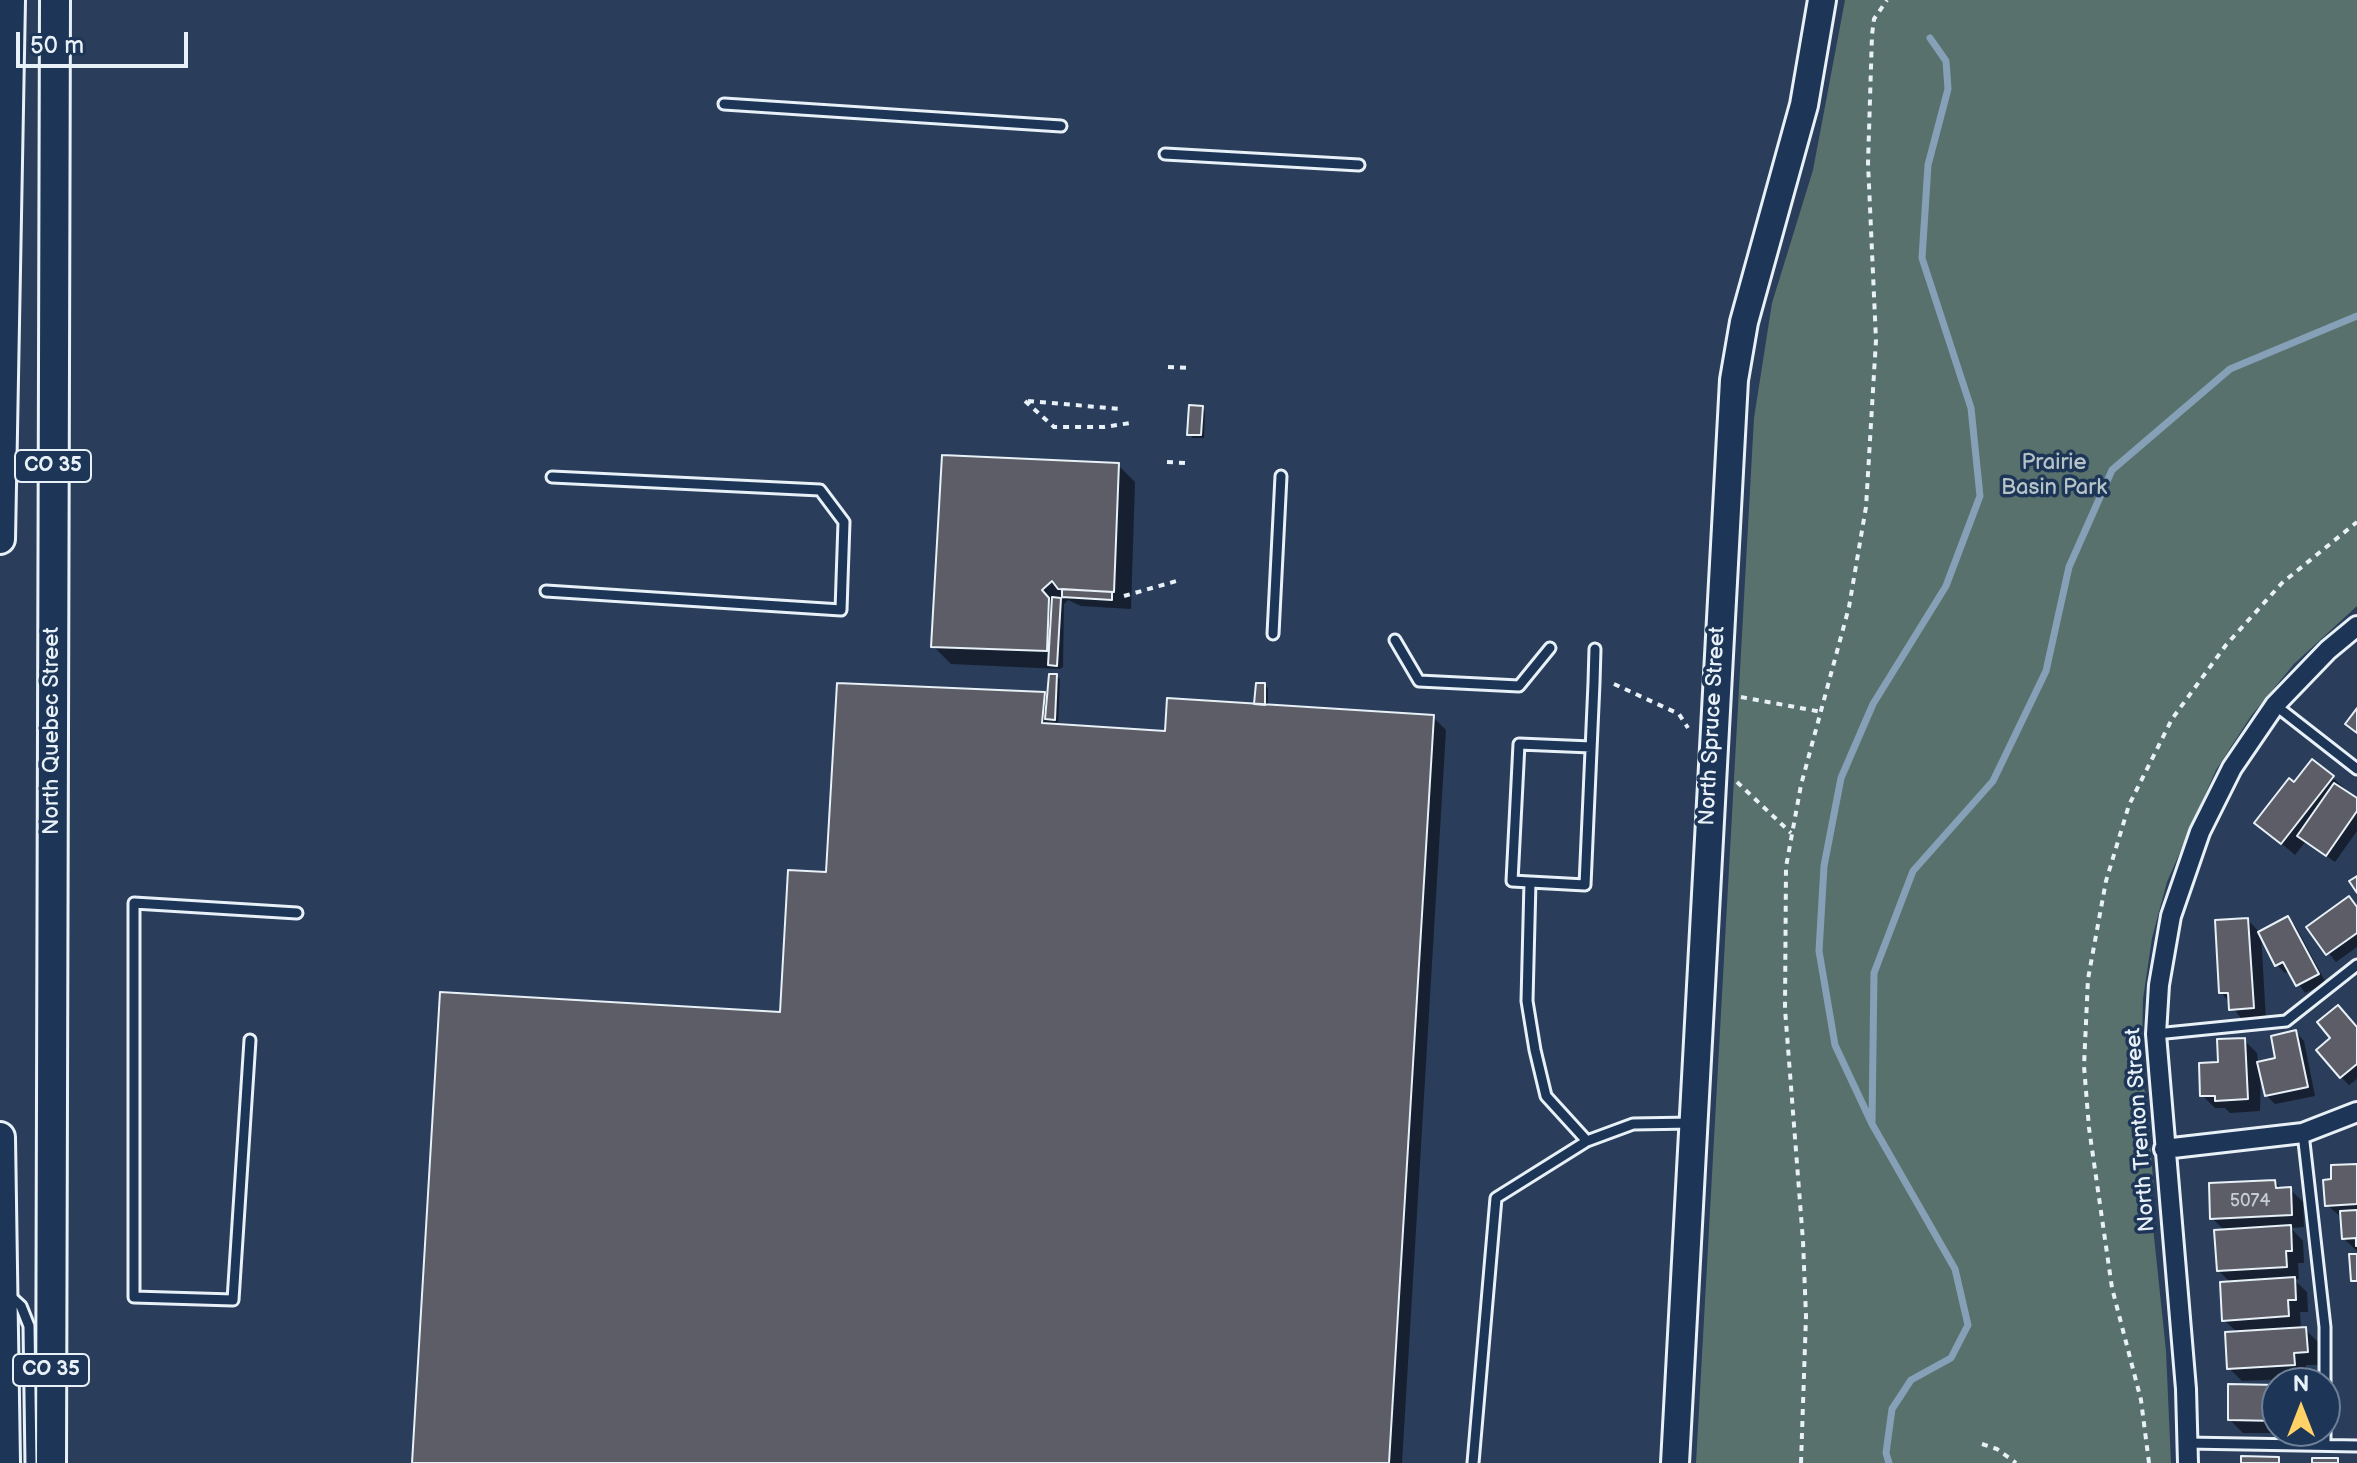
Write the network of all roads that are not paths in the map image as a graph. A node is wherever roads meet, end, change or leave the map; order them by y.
1 (10, 0) edge
2 (55, 0) edge
3 (1822, 0) edge
4 (724, 104) dead end
5 (1061, 126) dead end
6 (1165, 154) dead end
7 (1359, 165) dead end
8 (3, 258) edge
9 (1281, 476) dead end
10 (552, 477) dead end
11 (0, 539) edge
12 (546, 591) dead end
13 (2357, 626) edge
14 (1273, 634) dead end
15 (1395, 640) dead end
16 (1550, 648) dead end
17 (1595, 649) dead end
18 (2275, 705) junction
19 (1591, 747) junction
20 (2357, 769) edge
21 (1530, 882) junction
22 (297, 913) dead end
23 (2357, 965) edge
24 (2156, 1034) junction
25 (250, 1040) dead end
26 (2357, 1112) edge
27 (1692, 1123) junction
28 (2303, 1133) junction
29 (0, 1137) edge
30 (1587, 1141) junction
31 (2164, 1149) junction
32 (1, 1300) edge
33 (2325, 1367) edge
34 (2187, 1443) junction
35 (2261, 1444) edge
36 (5, 1463) edge
37 (31, 1463) edge
38 (51, 1463) edge
39 (1473, 1463) edge
40 (1675, 1463) edge
41 (2188, 1463) edge

1 - 8 main road, CO 35
2 - 38 main road, North Quebec Street / CO 35
3 - 27 street, North Spruce Street
4 - 5 lane
6 - 7 lane
8 - 11 main road, CO 35
9 - 14 lane
10 - 12 lane
13 - 18 street, North Trenton Street
15 - 16 lane
17 - 19 lane
18 - 20 lane
18 - 24 street, North Trenton Street
19 - 21 lane
19 - 21 lane
21 - 30 lane
22 - 25 lane
23 - 24 lane
24 - 31 street, North Trenton Street
26 - 28 street
27 - 30 lane
27 - 40 street, North Spruce Street
28 - 31 street
28 - 33 lane
29 - 32 main road, CO 35
30 - 39 lane
31 - 34 street, North Trenton Street
32 - 36 main road, CO 35
32 - 37 lane
34 - 35 lane
34 - 41 street, North Trenton Street

